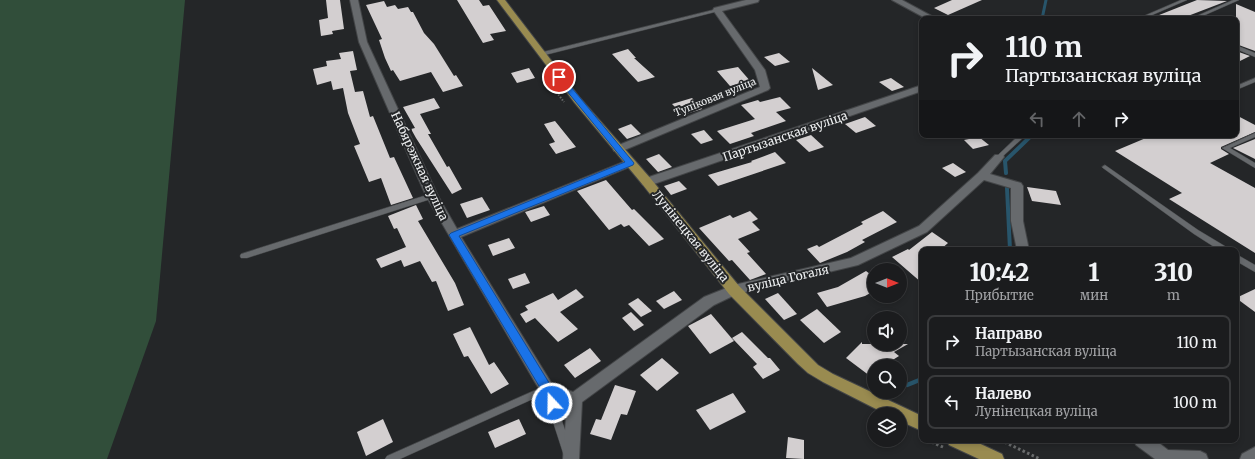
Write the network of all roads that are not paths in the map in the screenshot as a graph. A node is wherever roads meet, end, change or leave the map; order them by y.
1 (354, 0) edge
2 (501, 0) edge
3 (755, 0) edge
4 (897, 0) edge
5 (1185, 0) edge
6 (1237, 0) edge
7 (717, 10) junction
8 (927, 16) edge
9 (1146, 16) edge
10 (1199, 16) edge
11 (1239, 48) edge
12 (542, 54) junction
13 (1255, 55) edge
14 (1255, 80) edge
15 (1239, 87) edge
16 (919, 89) edge
17 (1255, 135) edge
18 (1020, 138) edge
19 (618, 149) junction
20 (999, 157) joint
21 (630, 163) junction
22 (1255, 166) edge
23 (1106, 167) dead end
24 (982, 176) junction
25 (647, 182) junction
26 (432, 196) junction
27 (454, 235) junction
28 (1022, 247) edge
29 (1220, 247) edge
30 (244, 256) dead end
31 (1239, 259) edge
32 (1255, 269) edge
33 (734, 290) junction
34 (547, 389) junction
35 (575, 399) junction
36 (919, 423) edge
37 (961, 443) edge
38 (1146, 443) edge
39 (1255, 454) edge
40 (390, 459) edge
41 (570, 459) edge
42 (996, 459) edge
43 (1200, 459) edge
44 (1248, 459) edge

1 - 26 street, Набярэжная вуліца
2 - 12 main road, Лунінецкая вуліца
3 - 7 street
4 - 8 street
5 - 9 lane
6 - 10 lane
7 - 12 lane
7 - 19 street, Тупіковая вуліца
11 - 13 lane
12 - 19 main road, Лунінецкая вуліца
14 - 15 lane
16 - 25 street, Партызанская вуліца
17 - 22 lane
18 - 20 lane
19 - 21 main road, Лунінецкая вуліца
20 - 24 street, вуліца Гогаля
21 - 25 main road, Лунінецкая вуліца
21 - 27 street
23 - 29 lane
24 - 28 street
24 - 33 street, вуліца Гогаля
25 - 33 main road, Лунінецкая вуліца
26 - 27 street, Набярэжная вуліца
26 - 30 lane
27 - 34 street, Набярэжная вуліца
31 - 32 lane
33 - 35 street, вуліца Гогаля
33 - 36 main road, Лунінецкая вуліца
34 - 35 street
34 - 40 lane
34 - 41 lane
35 - 41 street
37 - 42 main road
38 - 43 street
39 - 44 street

